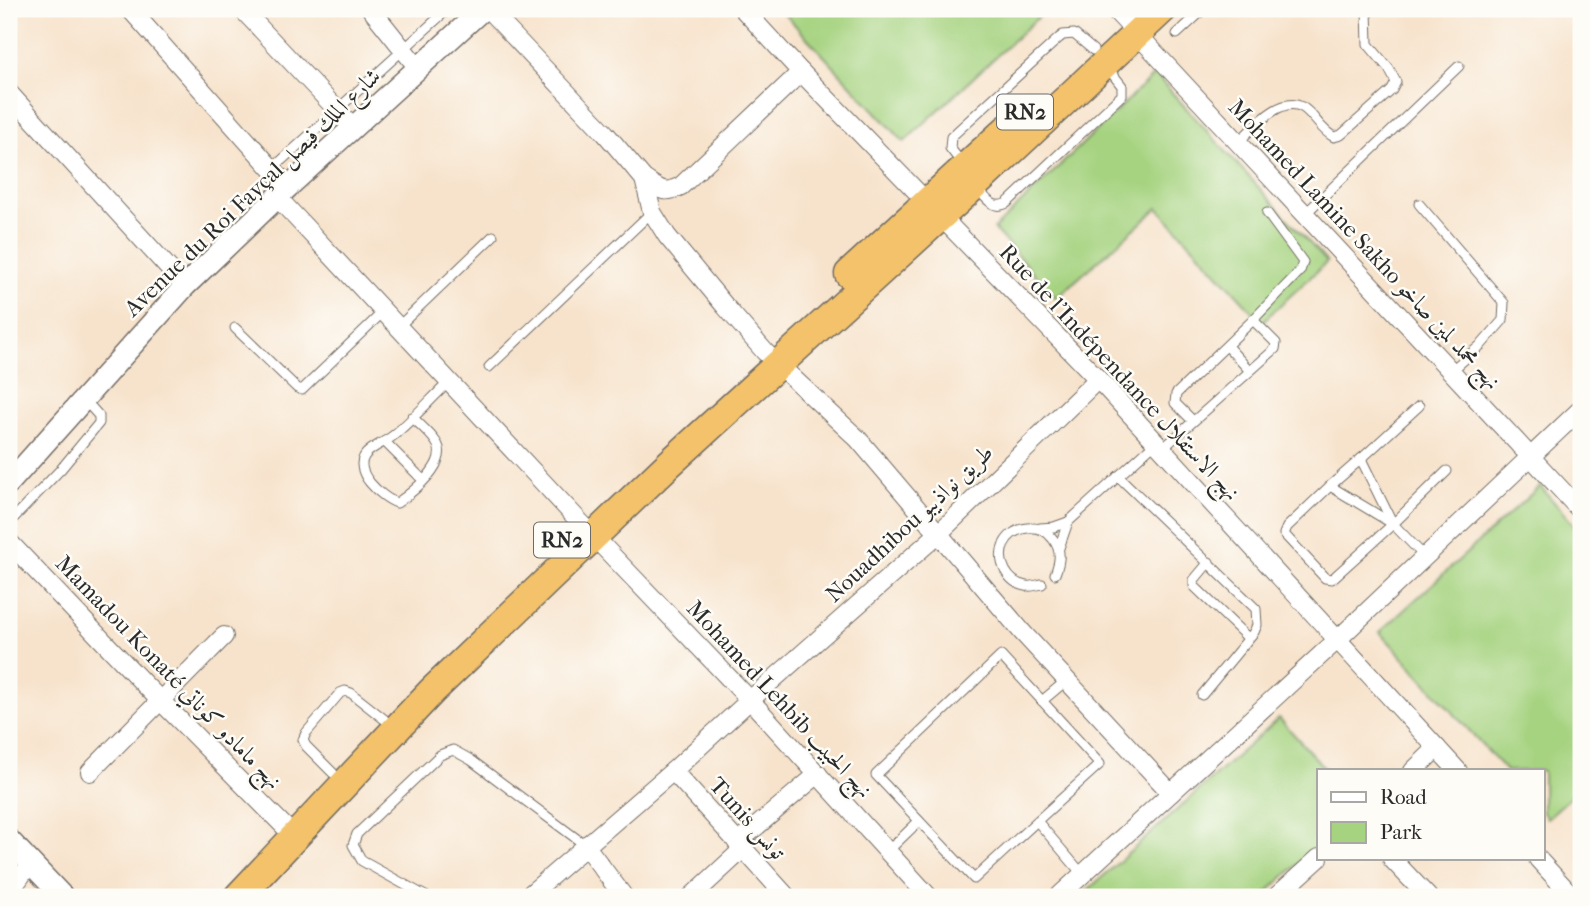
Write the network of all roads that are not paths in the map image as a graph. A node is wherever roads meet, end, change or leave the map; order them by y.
1 (130, 9) edge
2 (242, 9) edge
3 (371, 9) edge
4 (449, 9) edge
5 (485, 9) edge
6 (743, 9) edge
7 (1163, 9) edge
8 (1204, 9) edge
9 (1367, 9) edge
10 (1129, 18) edge
11 (1177, 34) dead end
12 (404, 50) junction
13 (1098, 57) junction
14 (1459, 66) dead end
15 (418, 68) junction
16 (801, 72) junction
17 (9, 93) edge
18 (336, 110) junction
19 (353, 127) junction
20 (1238, 142) junction
21 (272, 169) junction
22 (970, 176) junction
23 (644, 179) junction
24 (283, 192) junction
25 (1419, 204) dead end
26 (933, 210) junction
27 (652, 212) junction
28 (1266, 213) dead end
29 (1305, 214) junction
30 (493, 236) dead end
31 (185, 286) junction
32 (384, 312) junction
33 (1253, 320) junction
34 (398, 327) junction
35 (235, 328) dead end
36 (1227, 346) junction
37 (772, 358) junction
38 (489, 367) dead end
39 (1250, 371) junction
40 (1450, 372) junction
41 (1098, 379) junction
42 (449, 382) junction
43 (83, 398) junction
44 (1419, 406) dead end
45 (1581, 409) edge
46 (412, 417) junction
47 (1193, 421) junction
48 (385, 442) junction
49 (1158, 447) junction
50 (1530, 457) junction
51 (1362, 458) junction
52 (1447, 471) dead end
53 (1118, 476) junction
54 (423, 480) junction
55 (9, 483) edge
56 (1330, 486) junction
57 (1581, 511) edge
58 (1068, 522) junction
59 (9, 523) edge
60 (1393, 524) junction
61 (1040, 528) junction
62 (587, 529) junction
63 (938, 534) junction
64 (9, 542) edge
65 (1059, 548) junction
66 (1424, 556) junction
67 (1209, 562) junction
68 (1055, 574) dead end
69 (1042, 584) dead end
70 (224, 636) dead end
71 (1248, 638) junction
72 (1336, 641) junction
73 (1067, 680) junction
74 (1202, 695) dead end
75 (160, 699) junction
76 (750, 700) junction
77 (1042, 701) junction
78 (384, 719) junction
79 (1437, 748) junction
80 (1415, 769) edge
81 (1456, 769) edge
82 (673, 771) junction
83 (90, 772) dead end
84 (333, 773) junction
85 (818, 774) junction
86 (1171, 793) junction
87 (919, 821) junction
88 (1037, 821) junction
89 (291, 831) junction
90 (9, 840) edge
91 (585, 845) junction
92 (740, 846) junction
93 (888, 851) junction
94 (1317, 860) edge
95 (1393, 860) edge
96 (1539, 860) edge
97 (16, 866) edge
98 (1083, 875) junction
99 (9, 893) edge
100 (415, 895) edge
101 (45, 897) edge
102 (63, 897) edge
103 (220, 897) edge
104 (238, 897) edge
105 (427, 897) edge
106 (527, 897) edge
107 (624, 897) edge
108 (691, 897) edge
109 (787, 897) edge
110 (929, 897) edge
111 (1058, 897) edge
112 (1277, 897) edge
113 (1428, 897) edge
114 (1573, 897) edge

1 - 21 street, Mohamed Lehbib نهج الحبيب
2 - 18 street
3 - 12 street
4 - 12 lane
5 - 15 street, Avenue du Roi Fayçal شارع الملك فيصل
5 - 23 street
6 - 16 street, Rue de l'Indépendance نهج الاستقلال
7 - 10 highway, RN2
8 - 11 lane
9 - 20 lane
10 - 13 highway, RN2
10 - 20 street, Mohamed Lamine Sakho نهج محمد لمين صاخو
12 - 15 street
12 - 18 lane
13 - 22 highway, RN2
13 - 22 lane
14 - 29 lane
15 - 19 street, Avenue du Roi Fayçal شارع الملك فيصل
16 - 23 street
16 - 26 street, Rue de l'Indépendance نهج الاستقلال
17 - 31 street
18 - 19 street
18 - 21 lane
19 - 24 street, Avenue du Roi Fayçal شارع الملك فيصل
20 - 29 street, Mohamed Lamine Sakho نهج محمد لمين صاخو
21 - 24 street, Mohamed Lehbib نهج الحبيب
22 - 26 highway, RN2
23 - 27 street
24 - 31 street, Avenue du Roi Fayçal شارع الملك فيصل
24 - 32 street, Mohamed Lehbib نهج الحبيب
25 - 40 lane
26 - 37 highway, RN2
26 - 41 street, Rue de l'Indépendance نهج الاستقلال
27 - 37 street
27 - 38 lane
28 - 33 lane
29 - 40 street, Mohamed Lamine Sakho نهج محمد لمين صاخو
30 - 34 lane
31 - 43 street, Avenue du Roi Fayçal شارع الملك فيصل
32 - 34 street, Mohamed Lehbib نهج الحبيب
32 - 35 lane
33 - 36 lane
33 - 39 lane
34 - 42 street, Mohamed Lehbib نهج الحبيب
36 - 39 lane
36 - 47 lane
37 - 62 highway, RN2
37 - 63 street
39 - 47 lane
40 - 50 street, Mohamed Lamine Sakho نهج محمد لمين صاخو
41 - 49 street, Rue de l'Indépendance نهج الاستقلال
41 - 63 street, Nouadhibou طريق نواذيبو
42 - 46 lane
42 - 62 street, Mohamed Lehbib نهج الحبيب
43 - 55 street, Avenue du Roi Fayçal شارع الملك فيصل
43 - 59 lane
44 - 51 lane
45 - 50 street
46 - 48 lane
46 - 54 lane
47 - 49 lane
48 - 54 lane
48 - 54 lane
49 - 53 lane
49 - 72 street, Rue de l'Indépendance نهج الاستقلال
50 - 57 street, Mohamed Lamine Sakho نهج محمد لمين صاخو
50 - 66 street
51 - 56 lane
51 - 60 lane
52 - 60 lane
53 - 58 lane
53 - 67 lane
56 - 60 lane
56 - 60 lane
58 - 61 lane
58 - 65 lane
60 - 66 lane
61 - 65 lane
61 - 69 lane
62 - 76 street, Mohamed Lehbib نهج الحبيب
62 - 78 highway, RN2
62 - 89 highway, RN2
63 - 73 street
63 - 76 street, Nouadhibou طريق نواذيبو
64 - 75 street, Mamadou Konaté نهج مامادو كوناتي
65 - 68 lane
66 - 72 street
67 - 71 lane
67 - 71 lane
70 - 75 street
71 - 74 lane
72 - 79 street, Rue de l'Indépendance نهج الاستقلال
72 - 86 street
73 - 77 lane
73 - 86 street
75 - 83 street
75 - 89 street, Mamadou Konaté نهج مامادو كوناتي
76 - 82 street, Nouadhibou طريق نواذيبو
76 - 85 street, Mohamed Lehbib نهج الحبيب
77 - 87 lane
77 - 88 lane
78 - 84 highway, RN2
78 - 84 lane
79 - 80 street
79 - 81 street, Rue de l'Indépendance نهج الاستقلال
82 - 91 street, Nouadhibou طريق نواذيبو
82 - 92 street, Tunis تونس
84 - 89 highway, RN2
85 - 92 street
85 - 93 street, Mohamed Lehbib نهج الحبيب
86 - 98 street
87 - 88 lane
87 - 93 lane
88 - 98 lane
89 - 103 highway, RN2
89 - 104 highway, RN2
90 - 102 street
91 - 100 lane
91 - 106 street, Nouadhibou طريق نواذيبو
91 - 107 street
92 - 108 street
92 - 109 street, Tunis تونس
93 - 110 street, Mohamed Lehbib نهج الحبيب
94 - 112 street
95 - 113 street
96 - 114 street
97 - 99 street
97 - 101 street
98 - 111 street
100 - 105 lane

